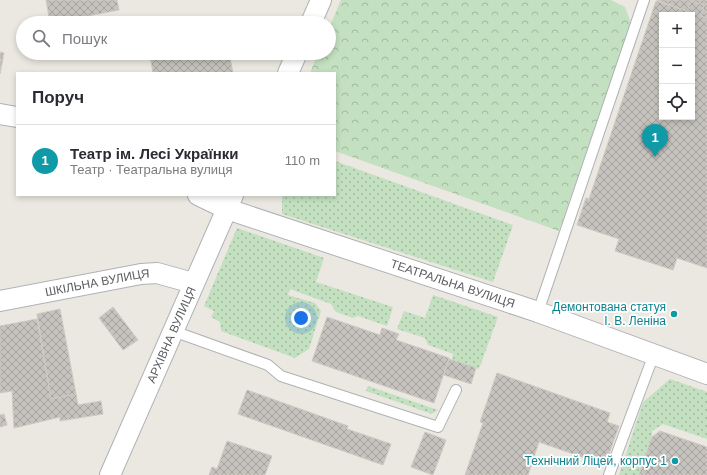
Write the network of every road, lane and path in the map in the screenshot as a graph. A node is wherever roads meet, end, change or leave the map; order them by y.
1 (321, 0) edge
2 (644, 0) edge
3 (314, 16) edge
4 (294, 60) edge
5 (288, 72) edge
6 (0, 114) edge
7 (16, 117) edge
8 (203, 196) edge
9 (230, 202) edge
10 (193, 284) junction
11 (0, 301) edge
12 (538, 312) junction
13 (173, 331) junction
14 (654, 354) junction
15 (707, 374) edge
16 (456, 390) dead end
17 (110, 475) edge
18 (609, 475) edge

1 - 3 street
2 - 12 lane
4 - 5 street
6 - 7 street
8 - 9 street, ТЕАТРАЛЬНА ВУЛИЦЯ
9 - 10 street, АРХІВНА ВУЛИЦЯ
9 - 12 street, ТЕАТРАЛЬНА ВУЛИЦЯ
10 - 11 street, ШКІЛЬНА ВУЛИЦЯ
10 - 13 street, АРХІВНА ВУЛИЦЯ
12 - 14 street, ТЕАТРАЛЬНА ВУЛИЦЯ
13 - 16 lane
13 - 17 street, АРХІВНА ВУЛИЦЯ
14 - 15 street, ТЕАТРАЛЬНА ВУЛИЦЯ
14 - 18 lane

